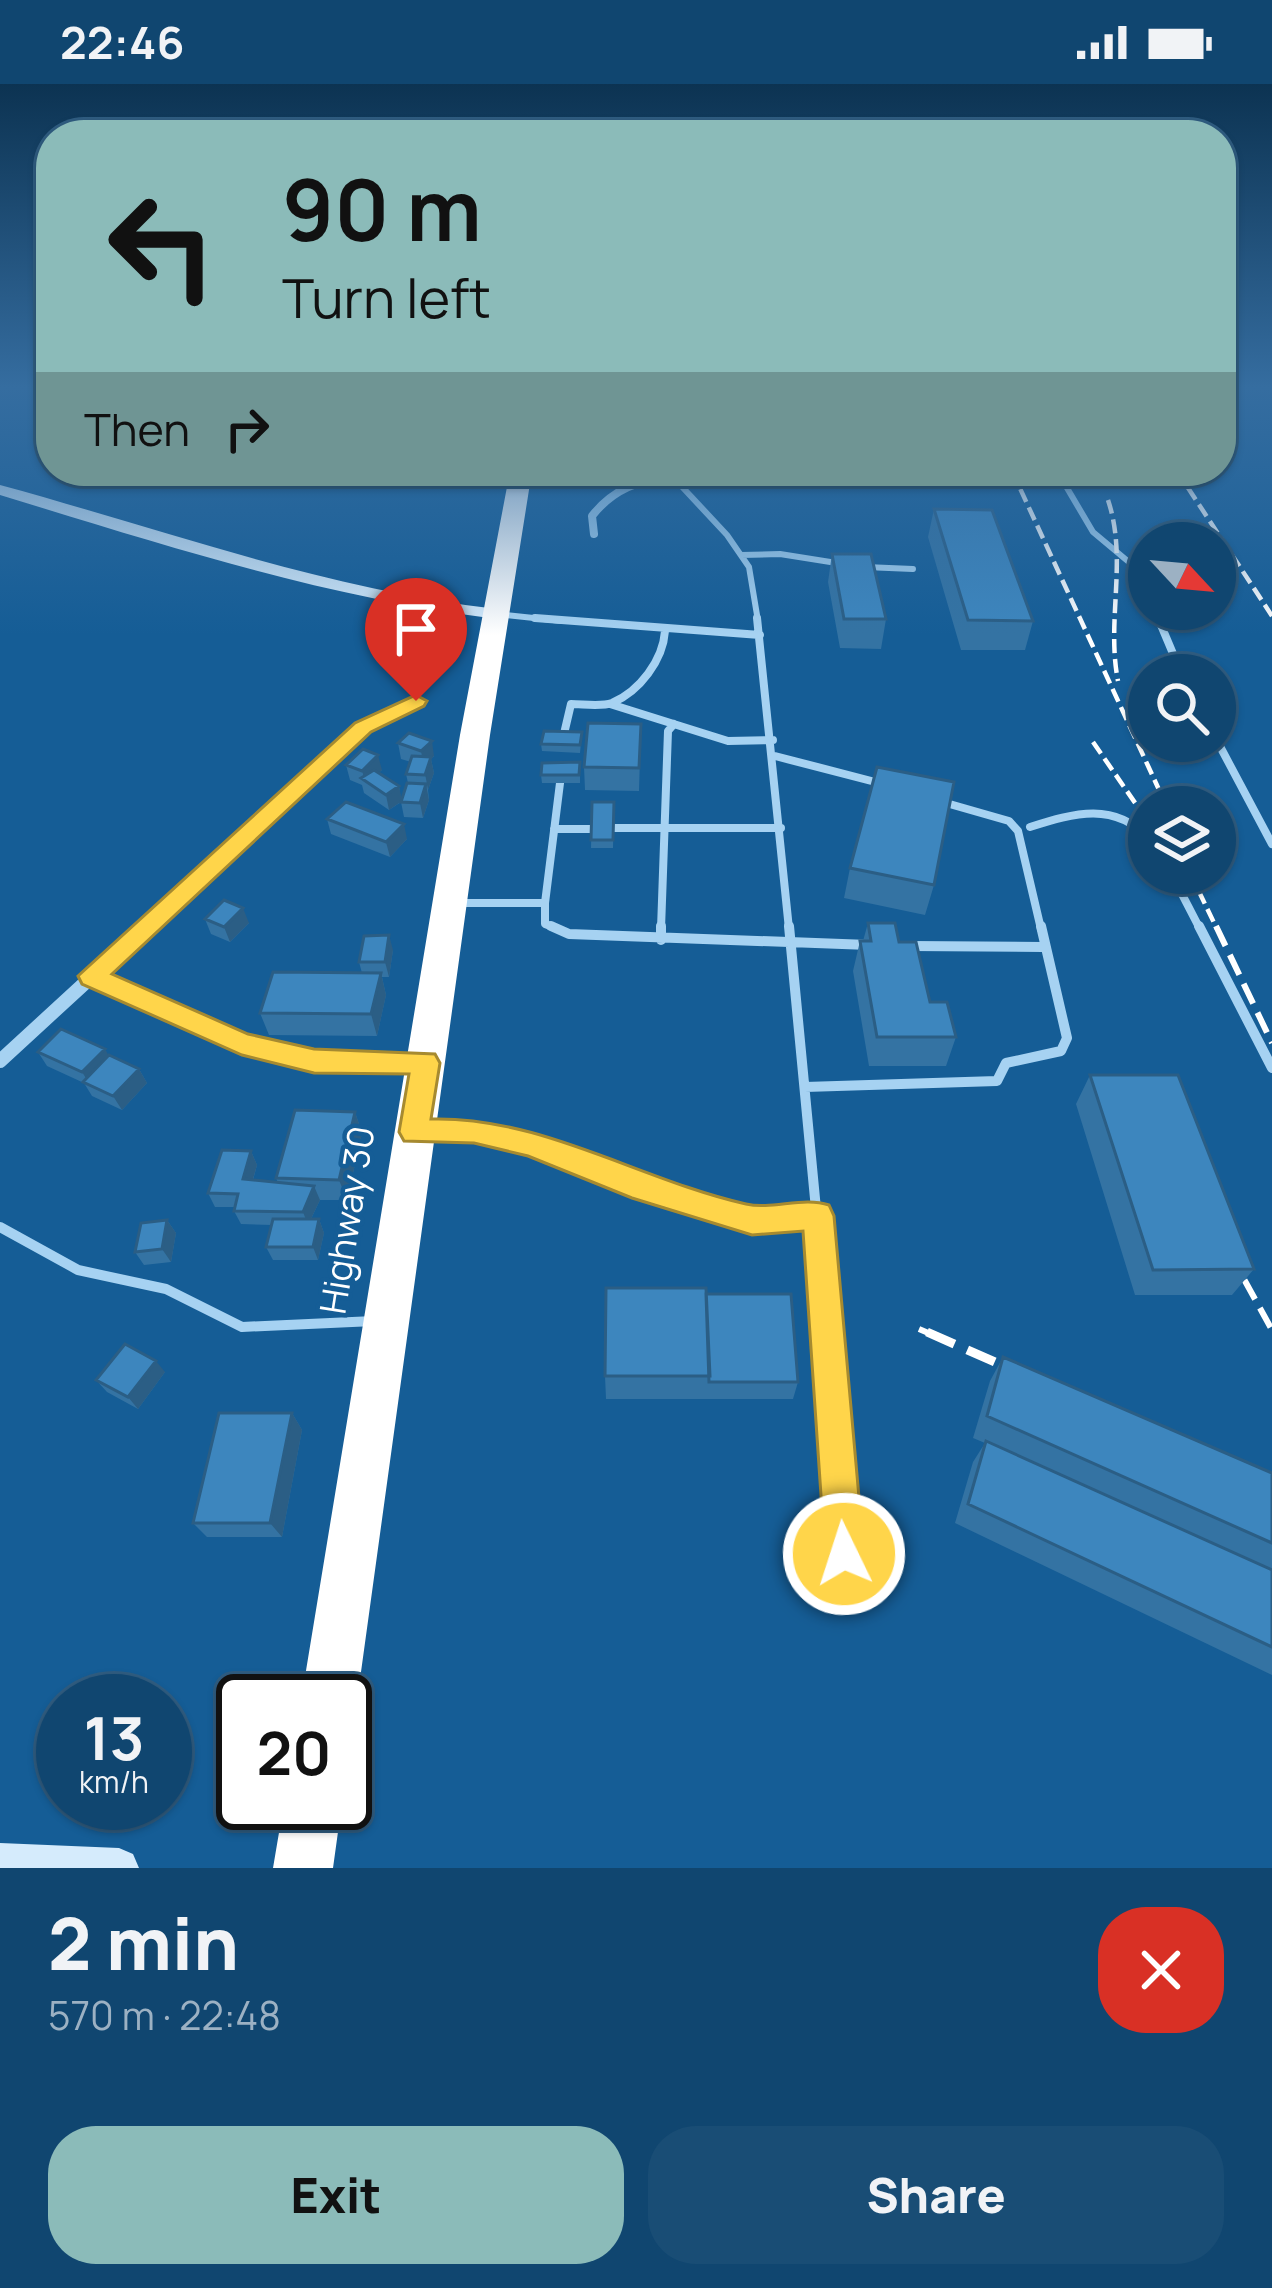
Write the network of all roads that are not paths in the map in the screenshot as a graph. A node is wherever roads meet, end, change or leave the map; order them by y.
1 (518, 486) edge
2 (623, 486) edge
3 (681, 486) edge
4 (1066, 486) edge
5 (0, 490) edge
6 (594, 534) dead end
7 (741, 555) junction
8 (1128, 561) edge
9 (914, 569) dead end
10 (497, 614) junction
11 (665, 631) junction
12 (760, 635) junction
13 (416, 701) dead end
14 (610, 704) junction
15 (674, 724) junction
16 (563, 739) edge
17 (773, 740) junction
18 (775, 756) junction
19 (1228, 762) edge
20 (560, 783) edge
21 (900, 789) edge
22 (922, 796) edge
23 (1128, 818) edge
24 (1030, 827) dead end
25 (614, 828) edge
26 (662, 828) junction
27 (781, 828) junction
28 (554, 829) junction
29 (592, 829) edge
30 (1272, 844) edge
31 (1182, 894) edge
32 (449, 903) junction
33 (545, 903) junction
34 (661, 940) junction
35 (790, 945) junction
36 (882, 946) edge
37 (905, 946) edge
38 (1043, 947) junction
39 (92, 976) junction
40 (0, 1061) edge
41 (425, 1063) junction
42 (1272, 1068) edge
43 (805, 1087) junction
44 (414, 1132) junction
45 (818, 1216) junction
46 (0, 1227) edge
47 (386, 1320) junction
48 (844, 1554) dead end
49 (333, 1674) edge
50 (309, 1830) edge
51 (0, 1862) edge
52 (119, 1868) edge
53 (304, 1868) edge

1 - 10 highway, Highway 30
2 - 6 street
3 - 7 lane
4 - 8 lane
5 - 10 main road
7 - 9 lane
7 - 12 lane
10 - 11 lane
10 - 32 highway, Highway 30
11 - 12 lane
11 - 14 lane
12 - 17 lane
13 - 39 street
14 - 15 lane
14 - 16 lane
15 - 17 lane
15 - 26 lane
17 - 18 lane
18 - 21 lane
18 - 27 lane
19 - 30 lane
20 - 28 lane
22 - 38 lane
23 - 24 lane
25 - 26 lane
26 - 27 lane
26 - 34 lane
27 - 35 lane
28 - 29 lane
28 - 33 lane
31 - 42 lane
32 - 33 lane
32 - 41 highway, Highway 30
33 - 34 lane
34 - 35 lane
35 - 36 lane
35 - 43 lane
37 - 38 lane
38 - 43 lane
39 - 40 street
39 - 41 lane
41 - 44 highway, Highway 30
43 - 45 lane
44 - 45 lane
44 - 47 highway, Highway 30
45 - 48 lane
46 - 47 lane
47 - 49 highway, Highway 30
50 - 53 highway
51 - 52 main road

